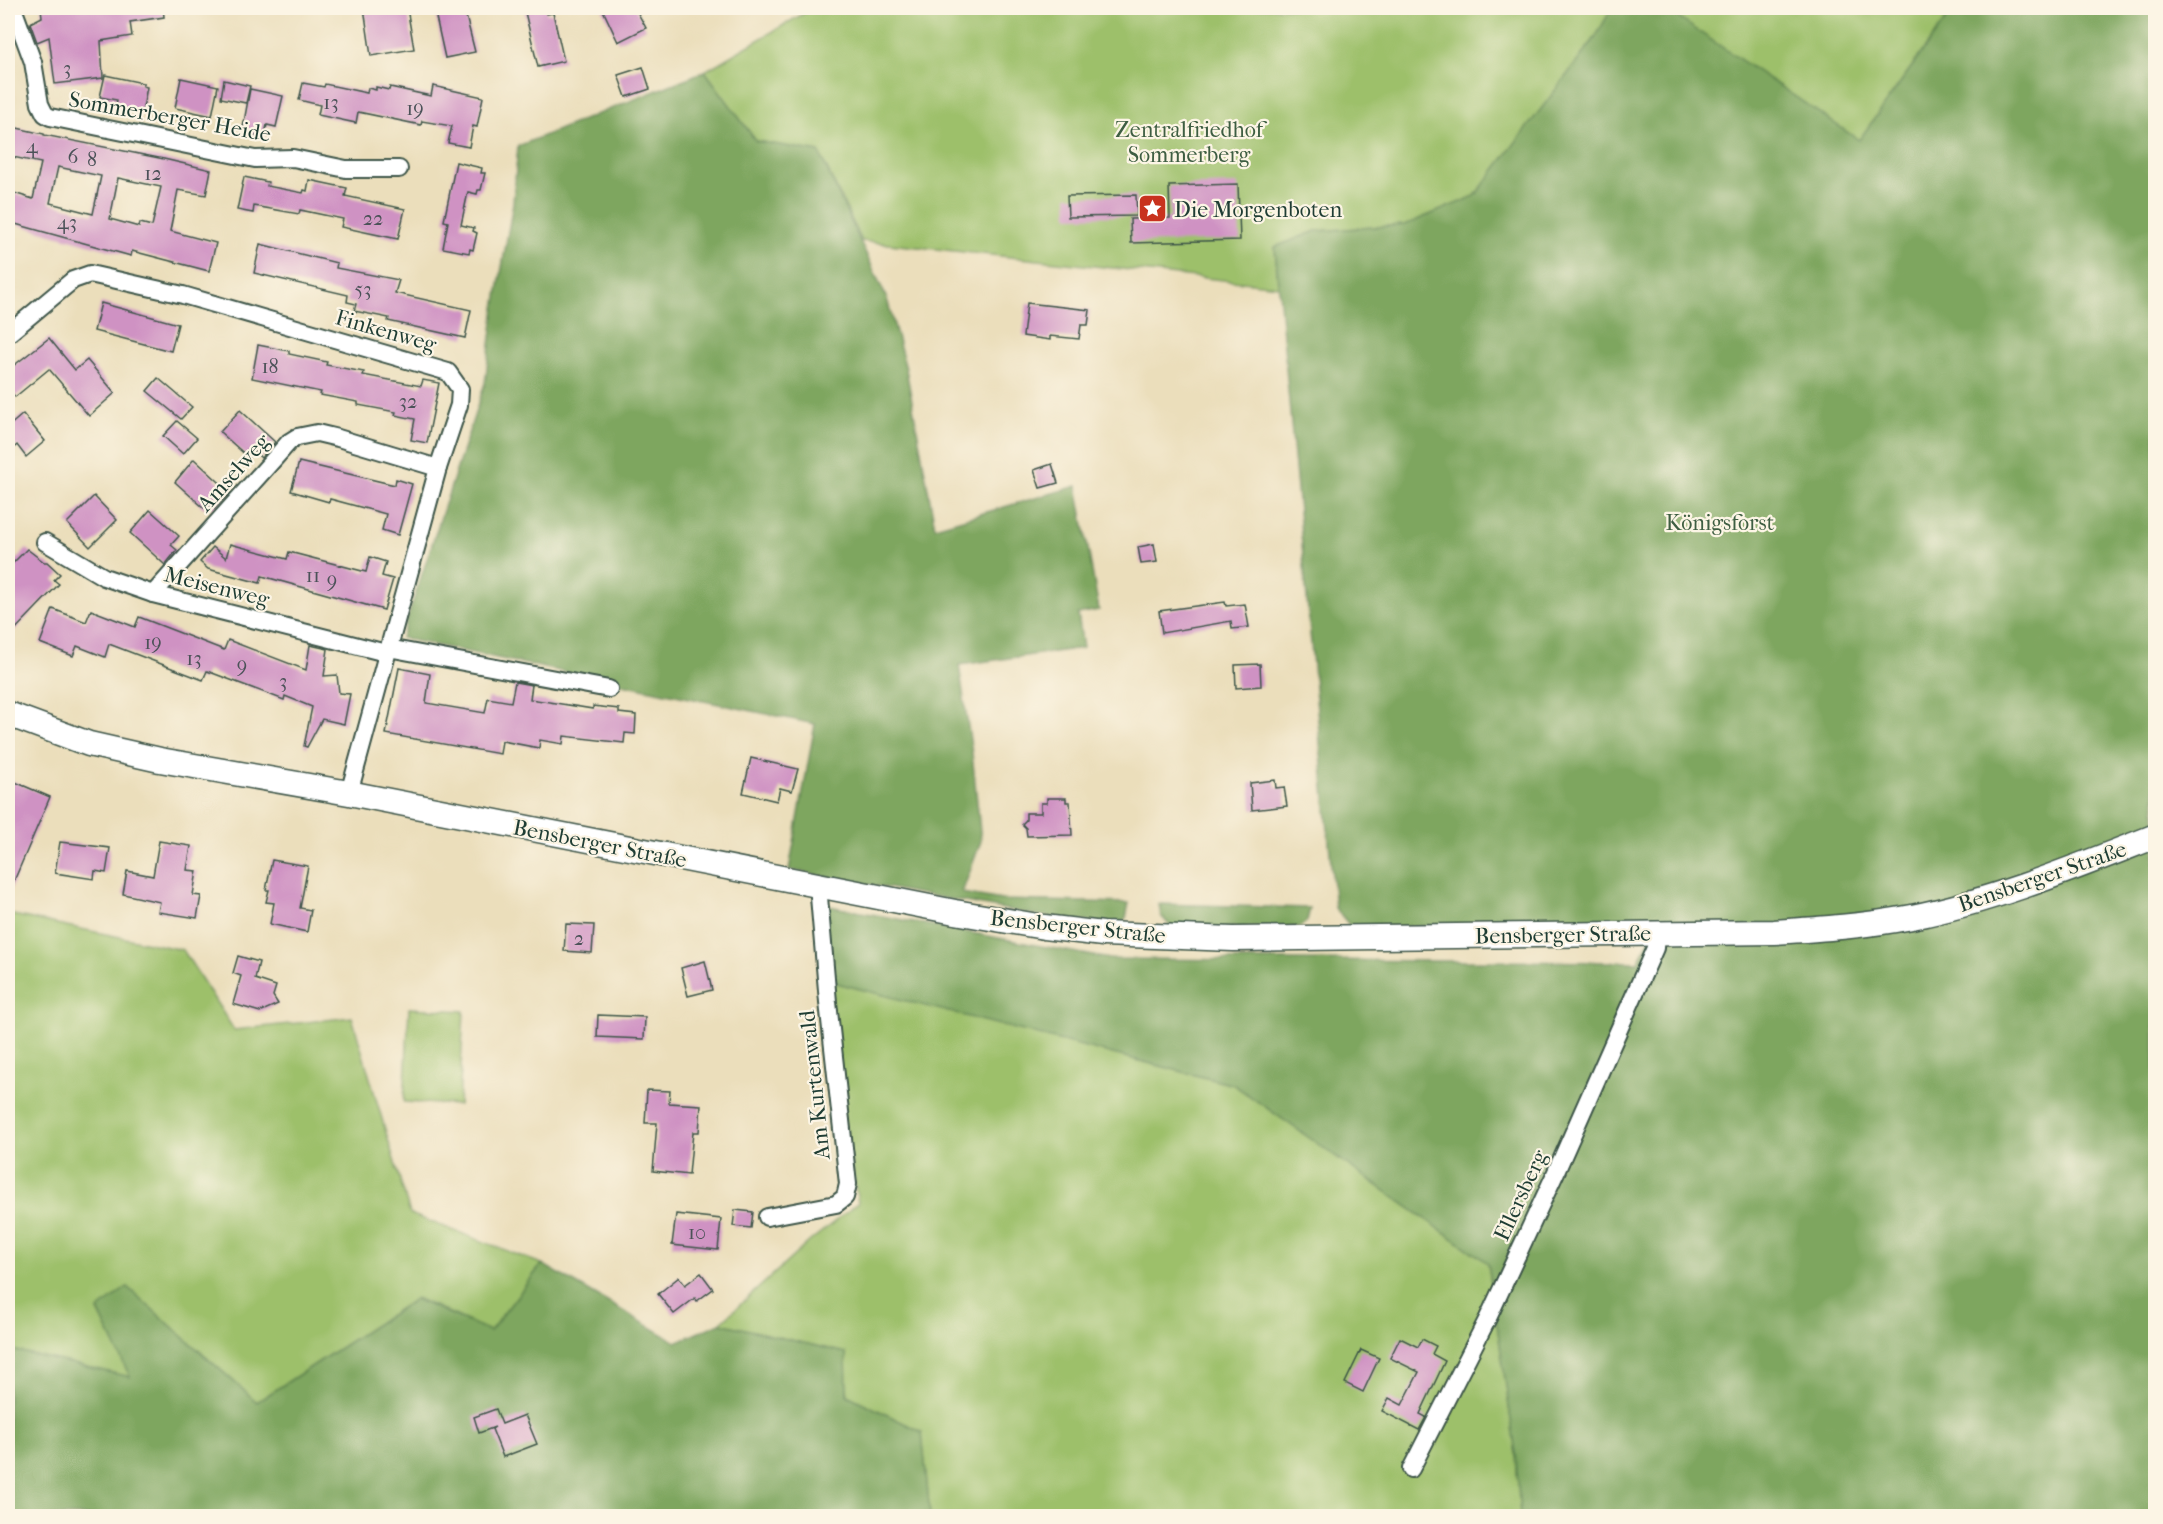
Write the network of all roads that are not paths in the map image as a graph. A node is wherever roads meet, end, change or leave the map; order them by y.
1 (12, 8) edge
2 (399, 169) dead end
3 (8, 334) edge
4 (438, 468) junction
5 (45, 542) dead end
6 (153, 594) junction
7 (387, 651) junction
8 (609, 689) dead end
9 (8, 714) edge
10 (349, 793) junction
11 (2156, 836) edge
12 (818, 885) junction
13 (1656, 934) junction
14 (767, 1217) dead end
15 (1411, 1469) dead end

1 - 2 street, Sommerberger Heide
3 - 4 street, Finkenweg
4 - 6 street, Amselweg
4 - 7 street, Finkenweg
5 - 6 street, Meisenweg
6 - 7 street, Meisenweg
7 - 8 street
7 - 10 street, Finkenweg
9 - 10 main road, Bensberger Straße
10 - 12 main road, Bensberger Straße
11 - 13 main road, Bensberger Straße
12 - 13 main road, Bensberger Straße
12 - 14 street, Am Kurtenwald
13 - 15 street, Ellersberg

